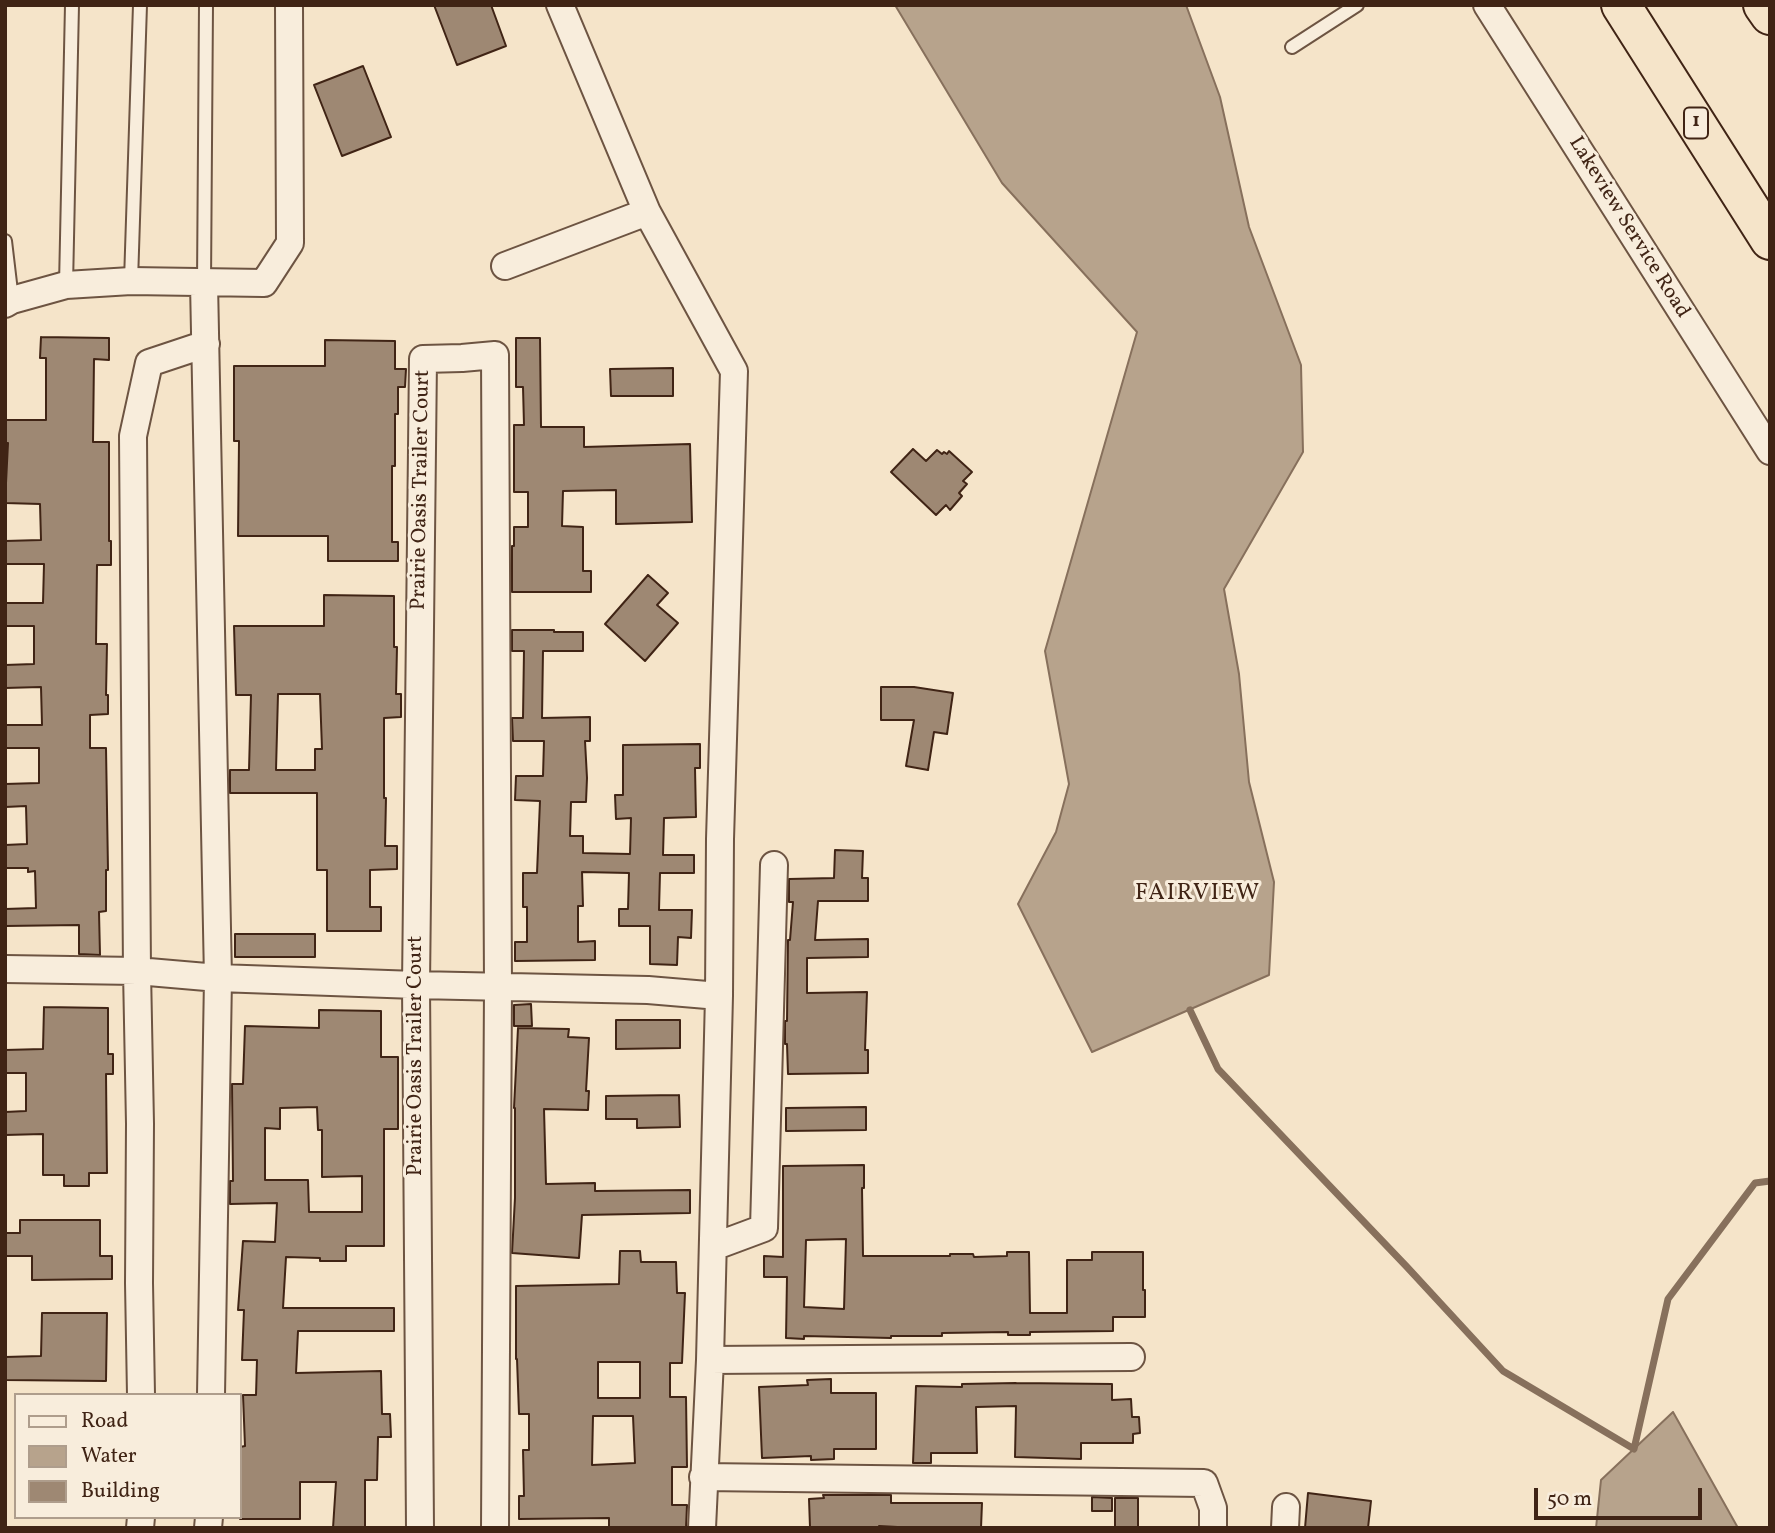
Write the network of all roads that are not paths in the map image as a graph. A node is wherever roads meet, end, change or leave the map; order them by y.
1 (72, 5) edge
2 (140, 5) edge
3 (206, 5) edge
4 (289, 5) edge
5 (560, 5) edge
6 (1357, 5) edge
7 (1487, 5) edge
8 (1621, 5) edge
9 (1763, 5) edge
10 (1770, 15) edge
11 (1292, 47) dead end
12 (647, 212) junction
13 (1770, 240) edge
14 (5, 241) edge
15 (505, 266) dead end
16 (131, 281) junction
17 (204, 283) junction
18 (66, 285) junction
19 (8, 302) edge
20 (206, 344) junction
21 (1770, 451) edge
22 (774, 865) dead end
23 (5, 969) edge
24 (137, 971) junction
25 (218, 978) junction
26 (416, 985) junction
27 (498, 986) junction
28 (719, 996) junction
29 (713, 1247) junction
30 (1131, 1357) dead end
31 (710, 1360) junction
32 (141, 1393) edge
33 (211, 1393) edge
34 (703, 1477) junction
35 (420, 1528) edge
36 (495, 1528) edge
37 (702, 1528) edge
38 (1213, 1528) edge

1 - 18 lane
2 - 16 lane
3 - 17 lane
4 - 17 street
5 - 12 street
6 - 11 lane
7 - 21 street, Lakeview Service Road
8 - 13 highway, 1
9 - 10 highway
12 - 15 street
12 - 28 street
14 - 19 lane
16 - 17 street
16 - 18 street
17 - 20 street
18 - 19 street
20 - 24 street
20 - 25 street
22 - 29 street
23 - 24 street
24 - 25 street
24 - 32 street
25 - 26 street
25 - 33 street
26 - 27 street
26 - 27 street, Prairie Oasis Trailer Court
26 - 35 street, Prairie Oasis Trailer Court
27 - 28 street
27 - 36 street, Prairie Oasis Trailer Court
28 - 29 street
29 - 31 street
30 - 31 street
31 - 34 street
34 - 37 street
34 - 38 street

